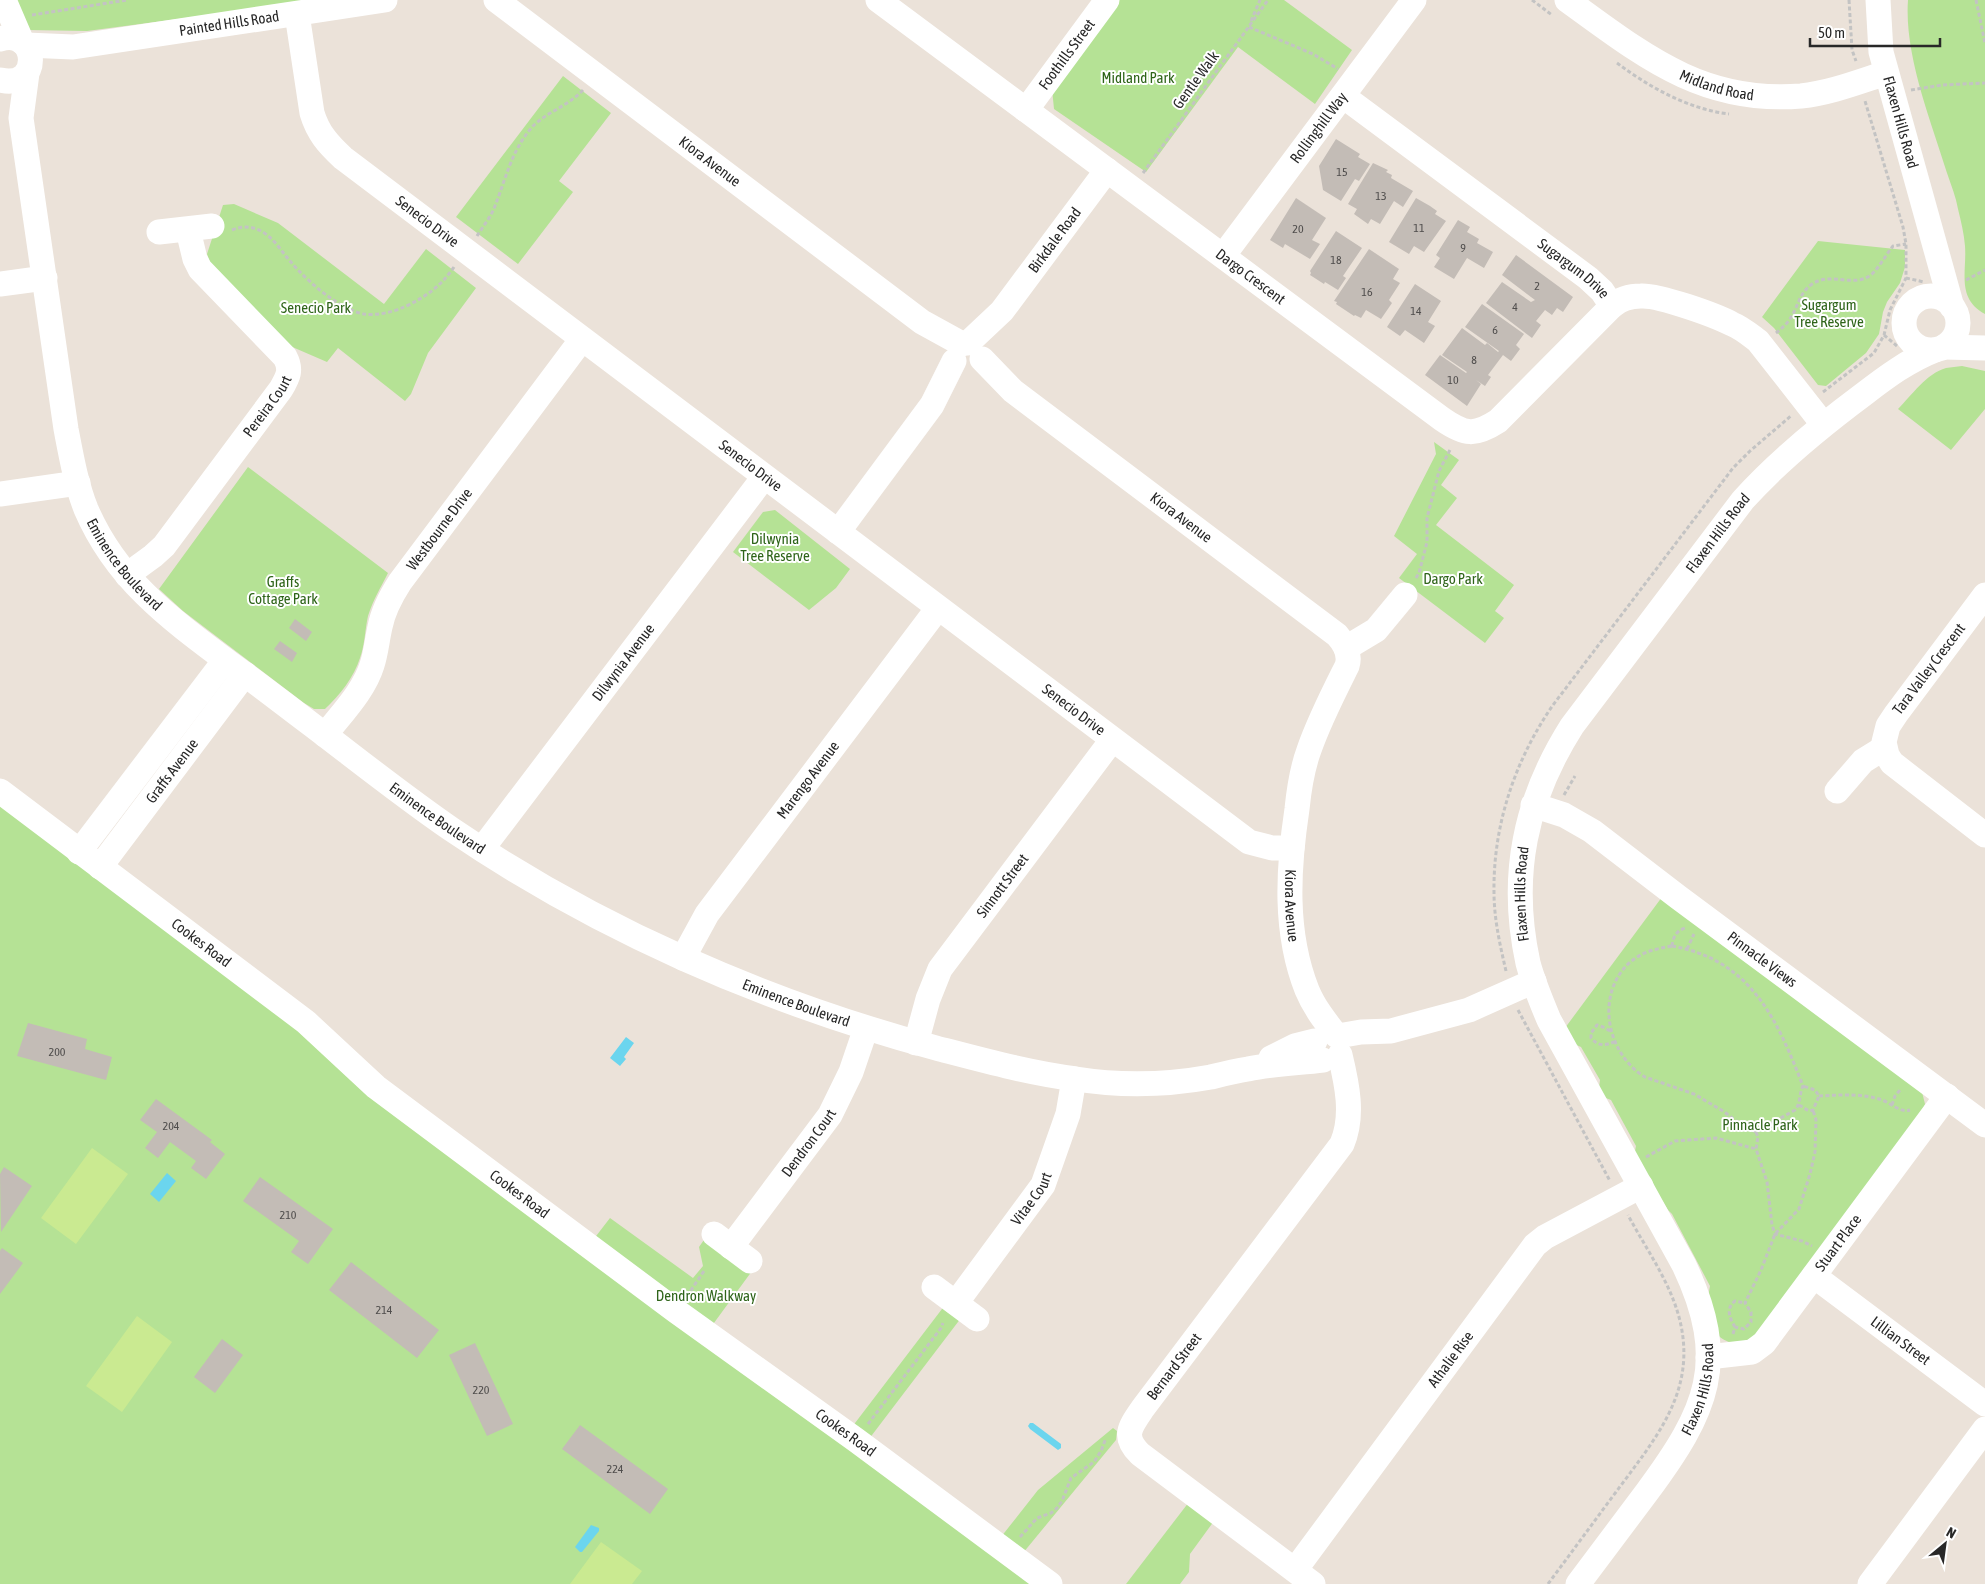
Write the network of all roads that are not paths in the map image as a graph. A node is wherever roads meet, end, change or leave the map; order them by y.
1 (4, 0) edge
2 (385, 0) edge
3 (496, 0) edge
4 (878, 0) edge
5 (1107, 0) edge
6 (1414, 0) edge
7 (1568, 0) edge
8 (1878, 0) edge
9 (298, 14) junction
10 (16, 42) edge
11 (73, 47) junction
12 (28, 72) junction
13 (0, 80) edge
14 (1889, 84) junction
15 (1349, 89) junction
16 (1026, 110) junction
17 (21, 118) junction
18 (1107, 170) junction
19 (220, 229) road end
20 (188, 230) junction
21 (159, 232) dead end
22 (1935, 242) junction
23 (1223, 256) junction
24 (45, 278) junction
25 (0, 284) edge
26 (1918, 299) junction
27 (1612, 306) junction
28 (1954, 310) junction
29 (1905, 332) junction
30 (1985, 335) edge
31 (582, 339) junction
32 (1940, 348) junction
33 (1985, 348) edge
34 (968, 357) junction
35 (1888, 376) junction
36 (1823, 424) junction
37 (764, 477) junction
38 (78, 483) junction
39 (0, 494) edge
40 (838, 532) junction
41 (127, 575) junction
42 (1404, 595) road end
43 (1985, 595) edge
44 (938, 608) junction
45 (1346, 648) junction
46 (225, 660) junction
47 (245, 674) junction
48 (325, 735) junction
49 (1112, 740) junction
50 (1884, 748) junction
51 (0, 791) edge
52 (1837, 791) dead end
53 (1533, 805) junction
54 (1985, 834) edge
55 (1292, 848) junction
56 (482, 849) junction
57 (80, 852) junction
58 (100, 867) junction
59 (684, 958) junction
60 (1536, 988) junction
61 (866, 1028) junction
62 (916, 1042) junction
63 (1329, 1048) junction
64 (1074, 1079) junction
65 (1947, 1096) junction
66 (1985, 1125) edge
67 (1630, 1183) junction
68 (732, 1248) dead end
69 (1821, 1267) junction
70 (934, 1288) dead end
71 (949, 1313) junction
72 (977, 1319) dead end
73 (1708, 1357) junction
74 (1985, 1404) edge
75 (1985, 1429) edge
76 (1304, 1577) edge
77 (1050, 1584) edge
78 (1578, 1584) edge
79 (1870, 1584) edge

1 - 10 street
2 - 9 street, Painted Hills Road
3 - 34 street, Kiora Avenue
4 - 16 street, Dargo Crescent
5 - 16 street, Foothills Street
6 - 15 street, Rollinghill Way
7 - 14 street, Midland Road
8 - 14 street, Flaxen Hills Road
9 - 11 street, Painted Hills Road
9 - 31 street, Senecio Drive
10 - 11 street, Painted Hills Road
10 - 12 street, Eminence Boulevard
11 - 12 street, Painted Hills Road
12 - 13 street, Painted Hills Road
12 - 17 street, Eminence Boulevard
13 - 17 street, Eminence Boulevard
14 - 22 street, Flaxen Hills Road
15 - 23 street, Rollinghill Way
15 - 27 street, Sugargum Drive
16 - 18 street, Dargo Crescent
17 - 24 street, Eminence Boulevard
18 - 23 street, Dargo Crescent
18 - 34 street, Birkdale Road
19 - 20 street
20 - 21 street
20 - 41 street, Pereira Court
22 - 26 street, Flaxen Hills Road
22 - 28 street, Flaxen Hills Road
23 - 27 street, Dargo Crescent
24 - 25 street
24 - 38 street, Eminence Boulevard
26 - 28 street
26 - 29 street
27 - 36 street, Sugargum Drive
28 - 30 street
28 - 32 street
29 - 32 street
29 - 35 street
31 - 37 street, Senecio Drive
31 - 48 street, Westbourne Drive
32 - 33 street
32 - 35 street, Flaxen Hills Road
34 - 40 street, Birkdale Road
34 - 45 street, Kiora Avenue
35 - 36 street, Flaxen Hills Road
36 - 53 street, Flaxen Hills Road
37 - 40 street, Senecio Drive
37 - 56 street, Dilwynia Avenue
38 - 39 street
38 - 41 street, Eminence Boulevard
40 - 44 street, Senecio Drive
41 - 46 street, Eminence Boulevard
42 - 45 street
43 - 50 street, Tara Valley Crescent
44 - 49 street, Senecio Drive
44 - 59 street, Marengo Avenue
45 - 55 street, Kiora Avenue
46 - 47 street, Eminence Boulevard
46 - 57 street, Graffs Avenue
47 - 48 street, Eminence Boulevard
47 - 58 street, Graffs Avenue
48 - 56 street, Eminence Boulevard
49 - 55 street, Senecio Drive
49 - 62 street, Sinnott Street
50 - 52 street
50 - 54 street
51 - 57 street, Cookes Road
53 - 60 street, Flaxen Hills Road
53 - 65 street, Pinnacle Views
55 - 63 street, Kiora Avenue
56 - 59 street, Eminence Boulevard
57 - 58 street, Cookes Road
58 - 77 street, Cookes Road
59 - 61 street, Eminence Boulevard
60 - 63 street, Eminence Boulevard
60 - 67 street, Flaxen Hills Road
61 - 62 street, Eminence Boulevard
61 - 68 street, Dendron Court
62 - 64 street, Eminence Boulevard
63 - 64 street, Eminence Boulevard
63 - 76 street, Bernard Street
64 - 71 street, Vitae Court
65 - 66 street, Pinnacle Views
65 - 69 street, Stuart Place
67 - 73 street, Flaxen Hills Road
67 - 76 street, Athalie Rise
69 - 73 street, Stuart Place
69 - 74 street, Lillian Street
70 - 71 street
71 - 72 street
73 - 78 street, Flaxen Hills Road
75 - 79 street

